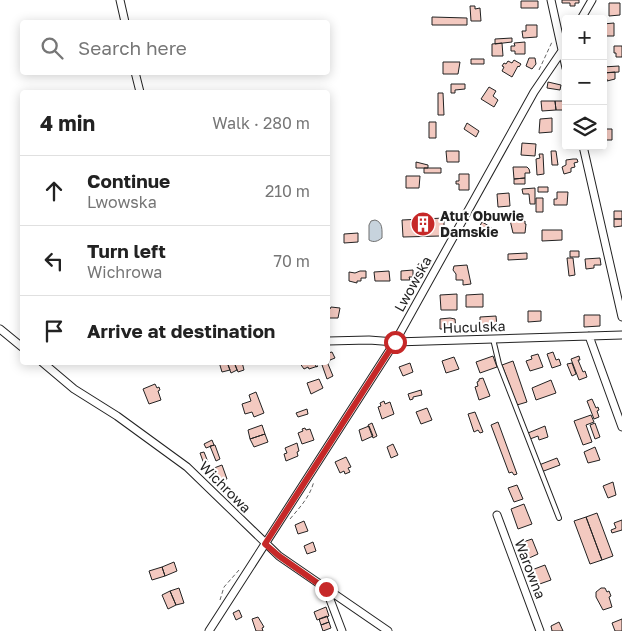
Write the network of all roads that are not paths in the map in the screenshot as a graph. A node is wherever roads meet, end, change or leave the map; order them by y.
1 (120, 0) edge
2 (552, 0) edge
3 (592, 0) edge
4 (583, 15) edge
5 (125, 20) edge
6 (562, 40) edge
7 (562, 51) edge
8 (137, 75) edge
9 (140, 90) edge
10 (584, 150) edge
11 (622, 317) edge
12 (0, 329) edge
13 (622, 335) edge
14 (589, 336) junction
15 (493, 339) junction
16 (330, 341) edge
17 (395, 342) junction
18 (20, 345) edge
19 (46, 365) edge
20 (622, 428) edge
21 (497, 515) dead end
22 (559, 518) dead end
23 (265, 544) junction
24 (326, 589) junction
25 (209, 631) edge
26 (342, 631) edge
27 (388, 631) edge
28 (540, 631) edge

1 - 5 street
2 - 6 street
3 - 4 street
7 - 17 street, Lwowska
8 - 9 street
10 - 11 street
12 - 18 street
13 - 14 street, Huculska
14 - 15 street, Huculska
14 - 20 street
15 - 17 street, Huculska
15 - 22 lane
16 - 17 street, Huculska
17 - 23 street, Lwowska
19 - 23 street, Wichrowa
21 - 28 street, Warowna
23 - 24 street, Wichrowa
23 - 25 street, Lwowska
24 - 26 street
24 - 27 street, Wichrowa

